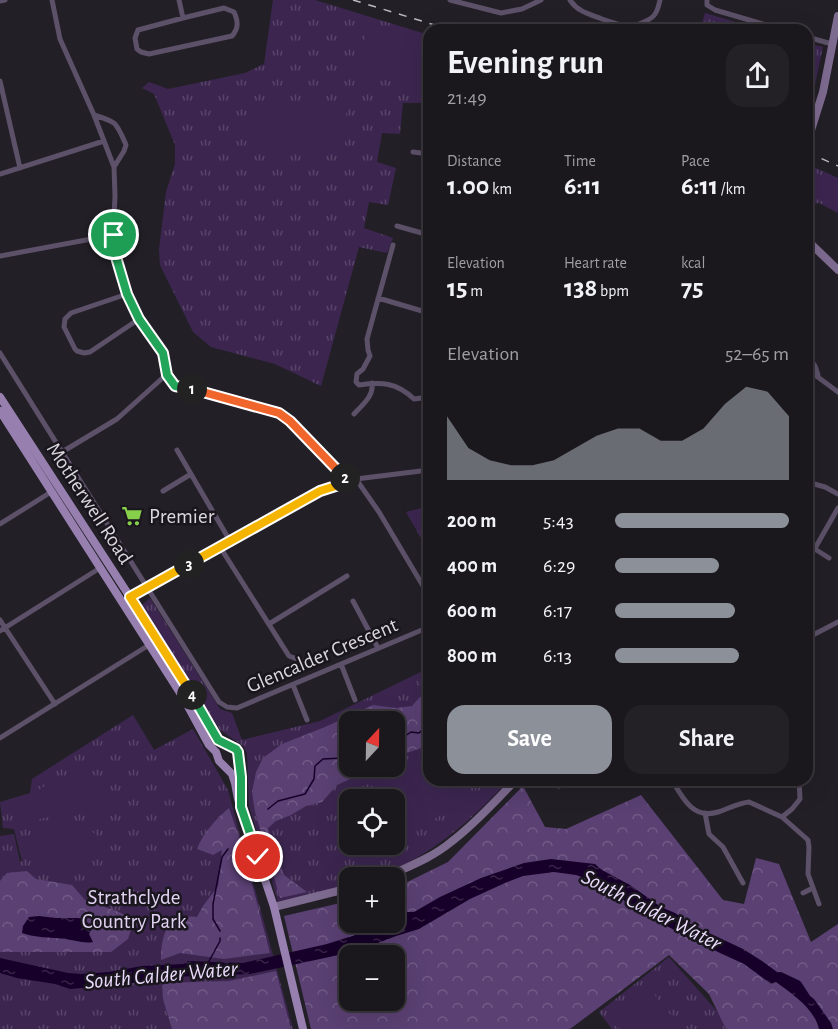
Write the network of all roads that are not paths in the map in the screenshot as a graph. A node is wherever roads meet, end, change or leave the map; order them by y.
1 (0, 0) edge
2 (5, 0) edge
3 (52, 0) edge
4 (179, 0) edge
5 (450, 0) edge
6 (541, 0) edge
7 (570, 0) edge
8 (660, 0) edge
9 (707, 0) edge
10 (838, 16) edge
11 (183, 18) junction
12 (620, 24) edge
13 (640, 24) edge
14 (763, 24) edge
15 (813, 39) edge
16 (832, 44) junction
17 (0, 81) edge
18 (94, 115) junction
19 (813, 123) edge
20 (104, 141) junction
21 (413, 152) dead end
22 (423, 153) edge
23 (114, 167) junction
24 (20, 168) junction
25 (0, 174) edge
26 (397, 226) dead end
27 (423, 233) edge
28 (114, 235) junction
29 (393, 245) dead end
30 (813, 246) edge
31 (0, 256) edge
32 (838, 270) edge
33 (127, 294) junction
34 (378, 298) junction
35 (423, 311) edge
36 (139, 319) junction
37 (0, 353) edge
38 (813, 362) edge
39 (813, 373) edge
40 (167, 375) junction
41 (818, 376) junction
42 (372, 382) junction
43 (838, 392) edge
44 (0, 398) edge
45 (423, 398) edge
46 (0, 411) edge
47 (354, 414) dead end
48 (177, 450) dead end
49 (62, 452) junction
50 (423, 471) edge
51 (191, 474) junction
52 (356, 479) junction
53 (348, 482) junction
54 (813, 484) edge
55 (164, 490) dead end
56 (51, 492) junction
57 (838, 494) edge
58 (838, 508) edge
59 (0, 524) edge
60 (230, 541) junction
61 (220, 547) junction
62 (814, 550) joint
63 (829, 558) dead end
64 (100, 568) junction
65 (347, 576) dead end
66 (423, 586) edge
67 (146, 588) junction
68 (130, 597) junction
69 (353, 601) dead end
70 (0, 620) edge
71 (838, 622) edge
72 (268, 624) junction
73 (423, 629) edge
74 (2, 630) edge
75 (813, 635) edge
76 (149, 645) junction
77 (378, 648) junction
78 (308, 663) dead end
79 (341, 664) junction
80 (293, 685) junction
81 (355, 700) dead end
82 (55, 704) junction
83 (308, 720) dead end
84 (0, 738) edge
85 (229, 746) junction
86 (218, 756) junction
87 (239, 760) junction
88 (226, 768) junction
89 (510, 786) edge
90 (676, 786) edge
91 (800, 786) edge
92 (241, 807) junction
93 (705, 813) junction
94 (782, 817) junction
95 (405, 868) edge
96 (743, 883) dead end
97 (813, 888) junction
98 (339, 891) edge
99 (803, 892) dead end
100 (819, 904) dead end
101 (274, 907) junction
102 (303, 1029) edge

1 - 2 street
3 - 18 street
4 - 11 street
5 - 6 street
7 - 12 street
8 - 13 street
9 - 14 street
10 - 16 street
11 - 11 street
15 - 16 street
16 - 19 street
17 - 24 street
18 - 20 street
18 - 23 street
20 - 23 street
20 - 24 street
21 - 22 street
23 - 28 street
24 - 25 street
26 - 27 street
28 - 31 street
28 - 33 street
29 - 34 street
30 - 32 street
33 - 36 street
33 - 36 street
34 - 35 street
34 - 42 street
36 - 40 street
37 - 49 street, Motherwell Road
38 - 41 street
39 - 41 street
40 - 49 street
40 - 53 street
41 - 43 street
42 - 45 street
42 - 47 street
44 - 68 main road, Motherwell Road
46 - 56 main road, Motherwell Road
48 - 51 street
49 - 67 street, Motherwell Road
50 - 52 street
51 - 55 street
51 - 60 street
52 - 53 street
52 - 66 street
53 - 60 street
54 - 57 street
56 - 59 street
56 - 64 main road, Motherwell Road
58 - 62 street
60 - 61 street
61 - 67 street
61 - 72 street
62 - 63 street
64 - 74 street
64 - 76 main road, Motherwell Road
65 - 72 street
67 - 68 street
67 - 80 street, Glencalder Crescent
68 - 85 main road, Motherwell Road
69 - 77 street
70 - 74 street
71 - 75 street
72 - 78 street
73 - 77 street, Glencalder Crescent
74 - 82 street
76 - 82 street
76 - 86 main road, Motherwell Road
77 - 79 street, Glencalder Crescent
79 - 80 street, Glencalder Crescent
79 - 81 street
80 - 83 street
82 - 84 street
85 - 86 main road
85 - 87 main road
86 - 88 main road
87 - 88 main road
87 - 92 main road
88 - 92 main road
89 - 95 street
90 - 93 street
91 - 94 street
92 - 101 main road
93 - 94 street
93 - 96 street
94 - 97 street
97 - 99 street
97 - 100 street
98 - 101 street
101 - 102 main road

